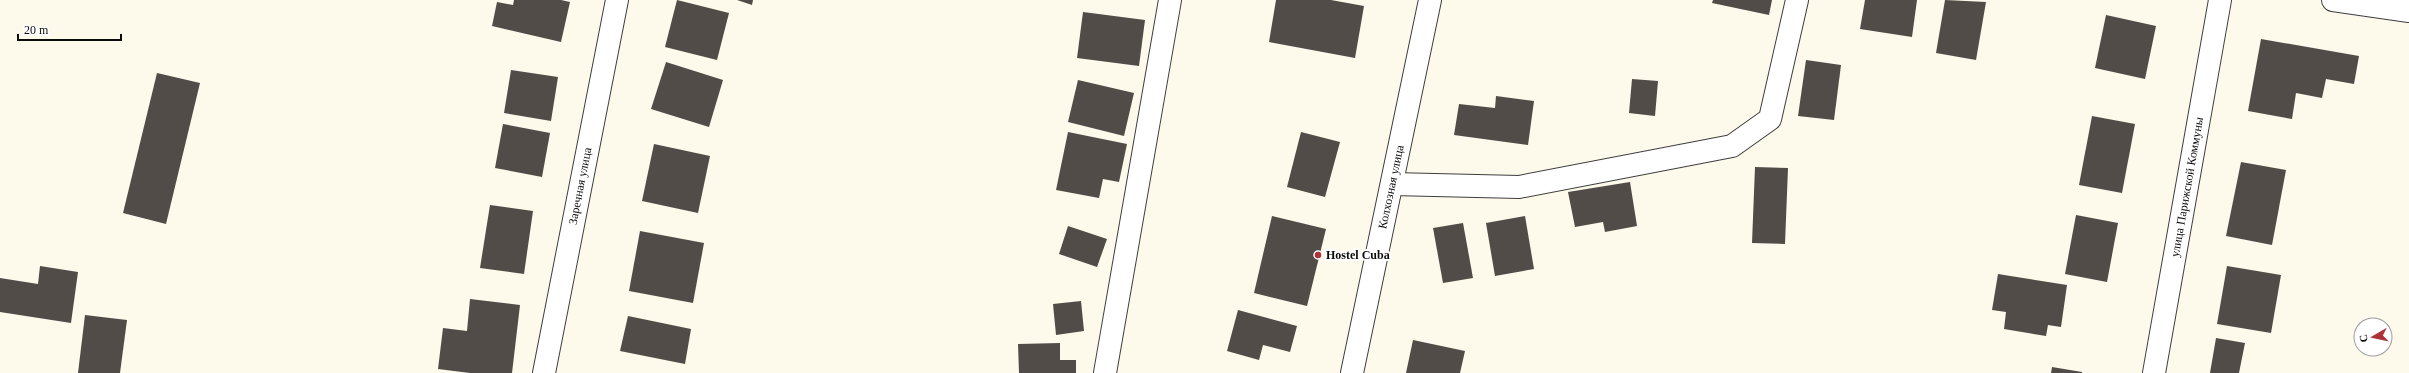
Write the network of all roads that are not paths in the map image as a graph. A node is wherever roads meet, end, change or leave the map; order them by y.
1 (617, 0) edge
2 (1170, 0) edge
3 (1430, 0) edge
4 (1797, 0) edge
5 (2220, 0) edge
6 (2333, 0) edge
7 (2409, 11) edge
8 (1392, 184) junction
9 (544, 373) edge
10 (1105, 373) edge
11 (1352, 373) edge
12 (2154, 373) edge

1 - 9 street, Заречная улица
2 - 10 street
3 - 8 street, Колхозная улица
4 - 8 street
5 - 12 street, улица Парижской Коммуны
6 - 7 street
8 - 11 street, Колхозная улица

